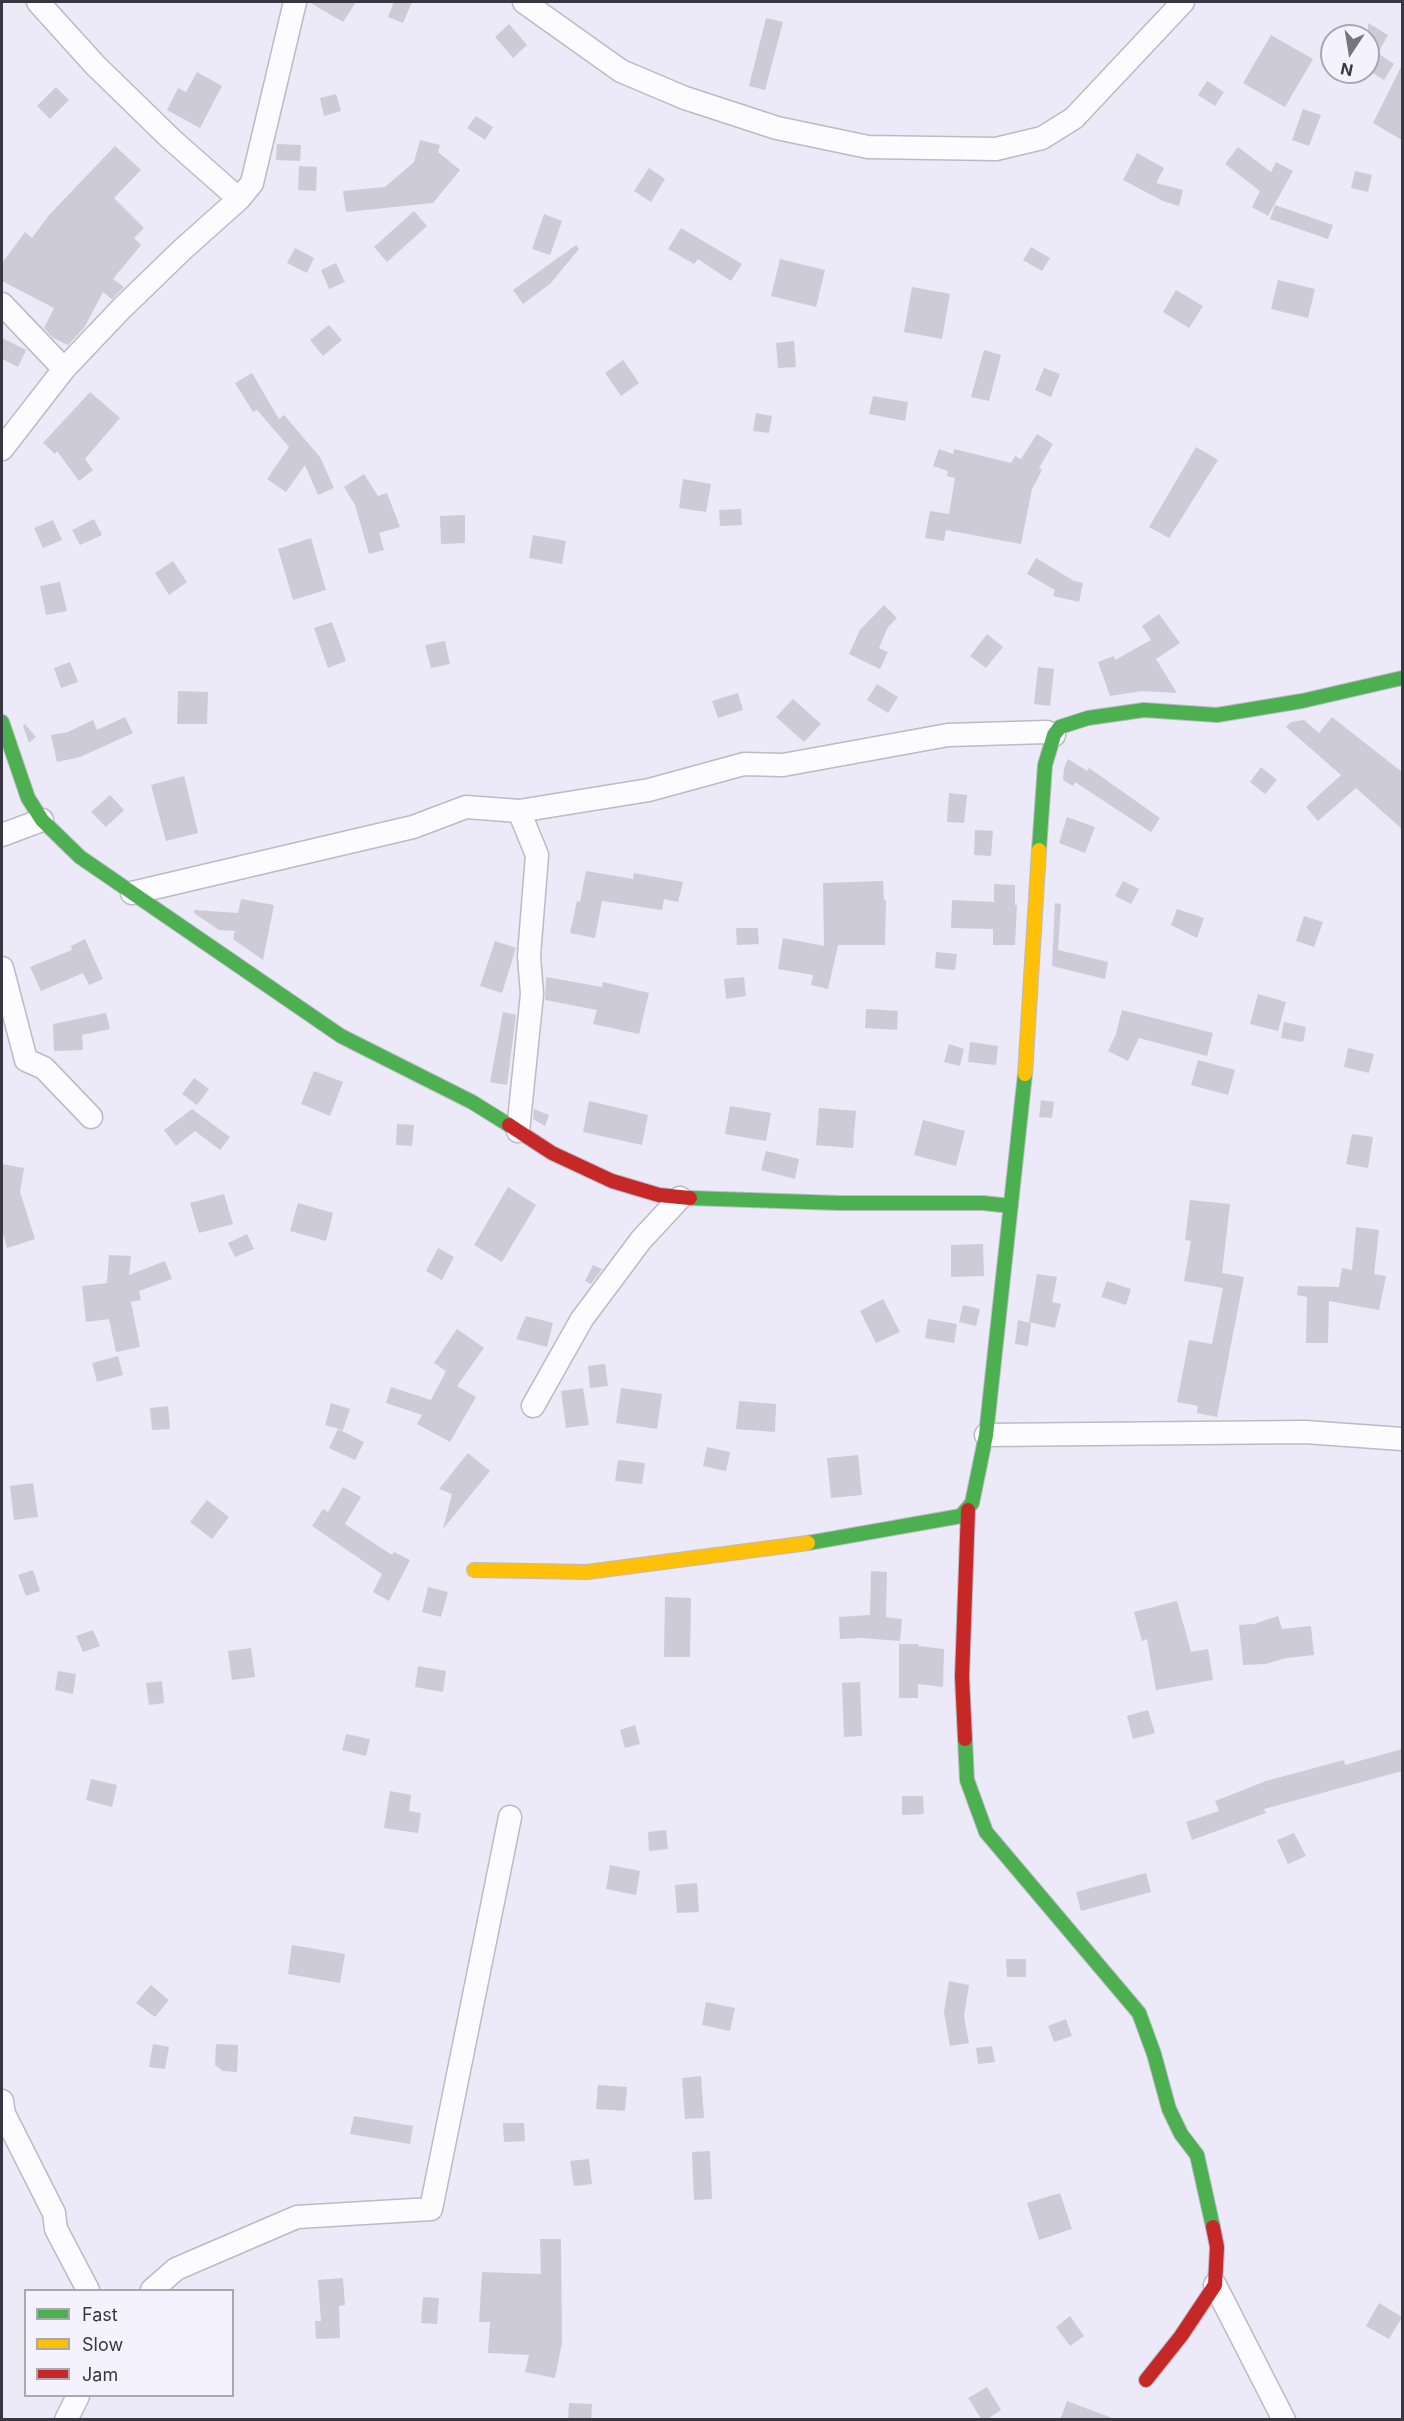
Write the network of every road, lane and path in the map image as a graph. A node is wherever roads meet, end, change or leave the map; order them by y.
1 (38, 2) edge
2 (296, 2) edge
3 (524, 2) edge
4 (1183, 2) edge
5 (239, 199) junction
6 (2, 304) edge
7 (64, 369) junction
8 (2, 448) edge
9 (1402, 678) edge
10 (2, 722) edge
11 (1054, 735) junction
12 (519, 811) junction
13 (42, 820) junction
14 (2, 836) edge
15 (132, 893) junction
16 (2, 968) edge
17 (91, 1117) dead end
18 (518, 1131) junction
19 (680, 1198) junction
20 (1011, 1206) junction
21 (533, 1406) dead end
22 (986, 1435) junction
23 (1402, 1439) edge
24 (968, 1510) junction
25 (474, 1570) dead end
26 (510, 1817) dead end
27 (2, 2101) edge
28 (1215, 2285) junction
29 (87, 2289) edge
30 (153, 2289) edge
31 (1146, 2380) dead end
32 (78, 2397) edge
33 (66, 2420) edge
34 (1284, 2420) edge

1 - 5 street
2 - 5 street
3 - 4 street
5 - 7 street
6 - 7 street
7 - 8 street
9 - 11 street
10 - 13 street
11 - 12 street
11 - 20 street
12 - 15 street
12 - 18 street
13 - 14 street
13 - 15 street
15 - 18 street
16 - 17 street
18 - 19 street
19 - 20 street
19 - 21 street
20 - 22 street
22 - 23 street
22 - 24 street
24 - 25 street
24 - 28 street
26 - 30 street
27 - 29 street
28 - 31 street
28 - 34 street
32 - 33 street

